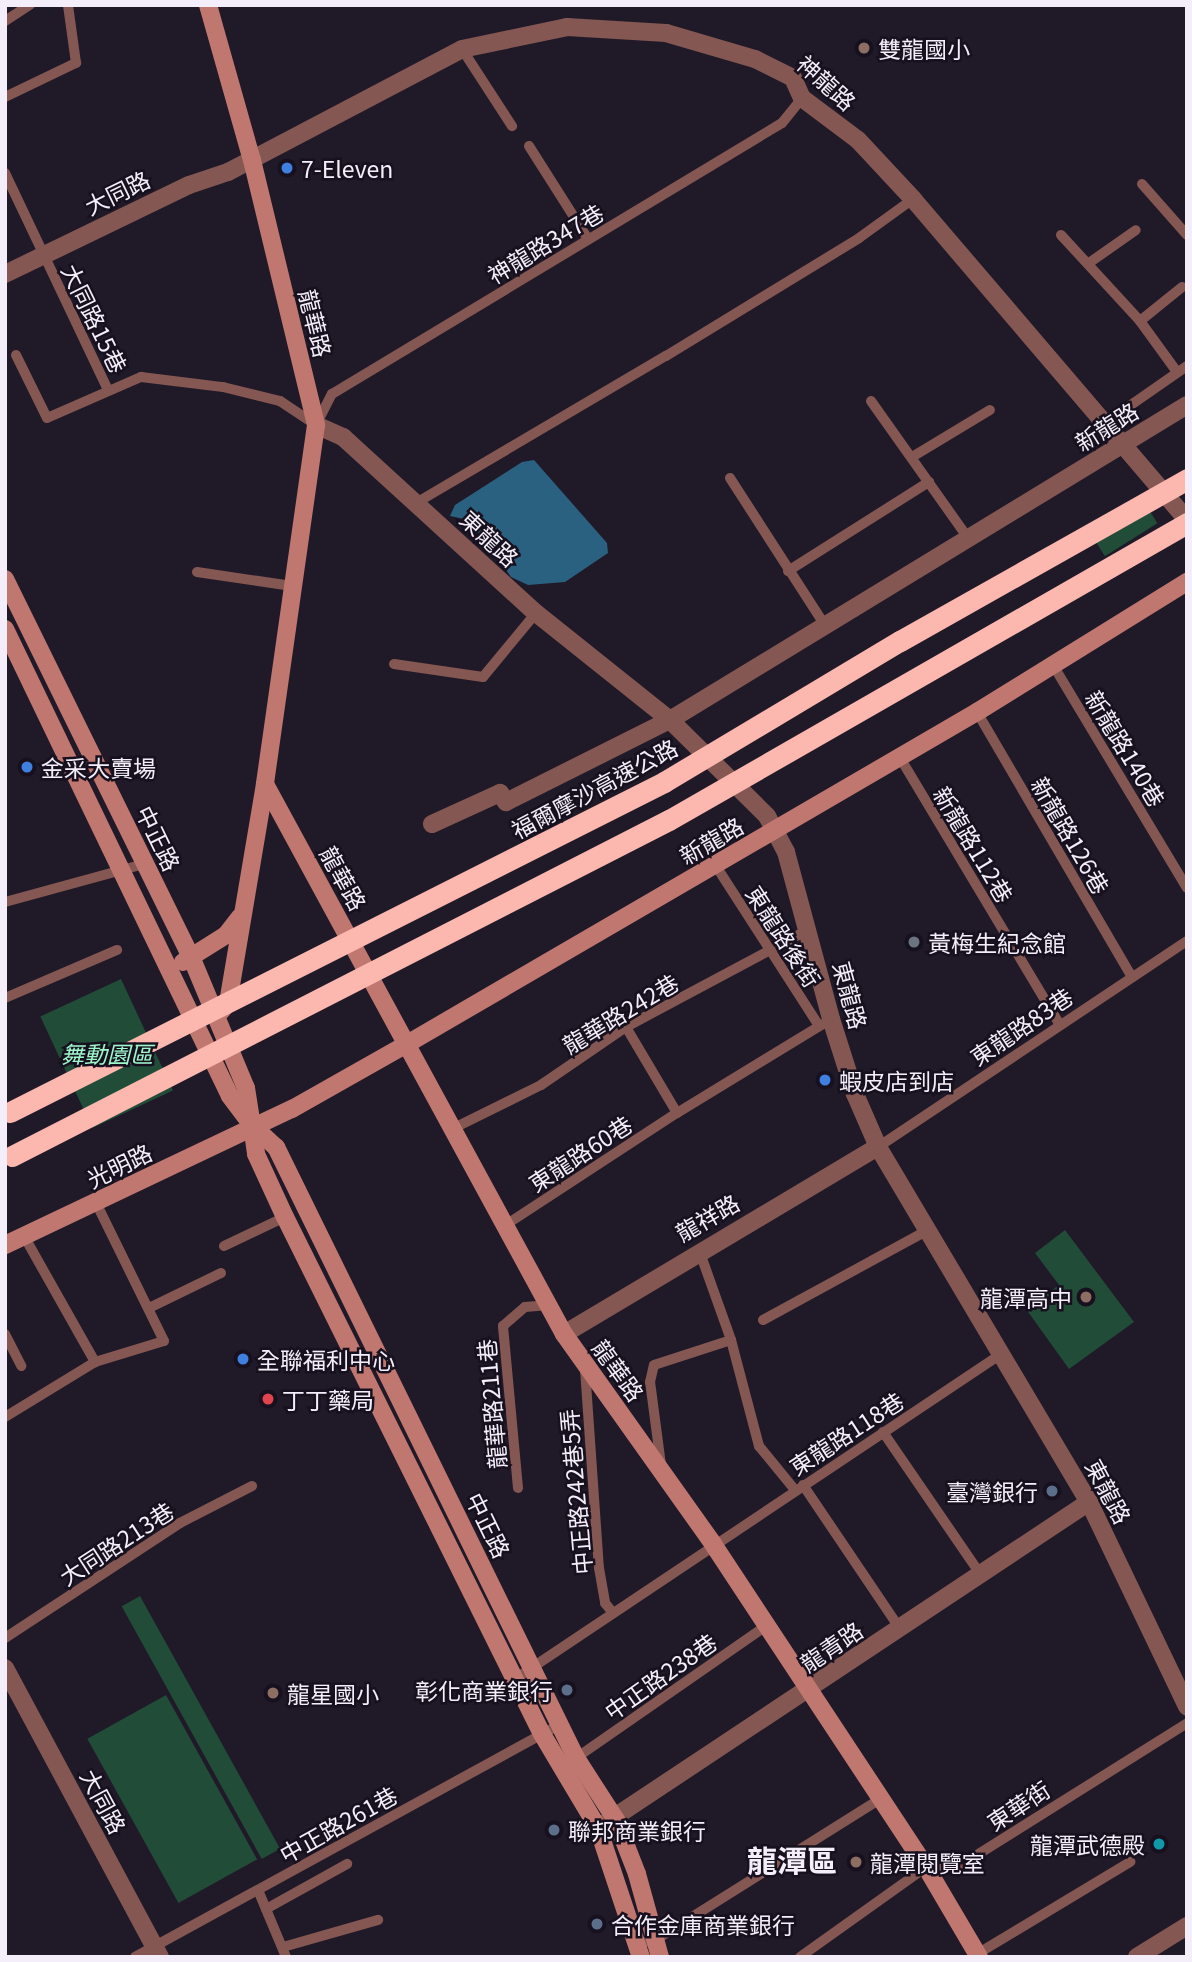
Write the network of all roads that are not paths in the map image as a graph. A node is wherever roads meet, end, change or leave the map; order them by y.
1 (30, 5) edge
2 (68, 5) edge
3 (208, 5) edge
4 (5, 21) edge
5 (462, 49) junction
6 (5, 97) edge
7 (802, 99) junction
8 (512, 126) dead end
9 (529, 146) dead end
10 (252, 160) junction
11 (5, 173) edge
12 (1142, 184) dead end
13 (913, 199) junction
14 (1136, 230) dead end
15 (1061, 235) dead end
16 (1187, 235) edge
17 (588, 239) junction
18 (43, 255) junction
19 (1089, 263) junction
20 (5, 274) edge
21 (1182, 287) dead end
22 (1140, 320) junction
23 (16, 355) dead end
24 (1187, 366) edge
25 (1177, 372) junction
26 (108, 390) junction
27 (871, 401) dead end
28 (1187, 405) edge
29 (990, 410) dead end
30 (1105, 423) junction
31 (316, 425) junction
32 (1122, 446) junction
33 (912, 457) junction
34 (730, 478) dead end
35 (1187, 479) edge
36 (929, 482) junction
37 (416, 503) junction
38 (1187, 521) edge
39 (968, 538) junction
40 (788, 571) junction
41 (197, 572) dead end
42 (5, 579) edge
43 (1187, 582) edge
44 (292, 586) junction
45 (536, 613) junction
46 (824, 624) junction
47 (5, 629) edge
48 (394, 664) dead end
49 (1053, 665) junction
50 (977, 712) junction
51 (670, 720) junction
52 (899, 756) junction
53 (265, 784) junction
54 (432, 824) dead end
55 (774, 831) junction
56 (144, 864) junction
57 (716, 866) junction
58 (124, 871) junction
59 (1187, 888) edge
60 (5, 902) edge
61 (240, 917) junction
62 (808, 930) junction
63 (1187, 941) edge
64 (117, 950) dead end
65 (769, 950) junction
66 (192, 959) junction
67 (171, 967) junction
68 (1132, 977) junction
69 (5, 998) edge
70 (217, 1017) junction
71 (825, 1023) junction
72 (1059, 1023) junction
73 (198, 1027) junction
74 (626, 1027) junction
75 (407, 1044) junction
76 (10, 1112) dead end
77 (677, 1113) junction
78 (252, 1125) junction
79 (452, 1129) junction
80 (878, 1147) junction
81 (12, 1156) dead end
82 (96, 1203) junction
83 (285, 1217) junction
84 (504, 1226) junction
85 (928, 1230) junction
86 (24, 1236) junction
87 (5, 1245) edge
88 (223, 1246) dead end
89 (698, 1250) junction
90 (220, 1273) dead end
91 (349, 1295) junction
92 (328, 1303) junction
93 (546, 1305) junction
94 (149, 1308) junction
95 (763, 1320) dead end
96 (5, 1334) edge
97 (564, 1334) junction
98 (731, 1340) junction
99 (1001, 1354) junction
100 (94, 1362) junction
101 (585, 1365) junction
102 (21, 1366) dead end
103 (5, 1417) edge
104 (883, 1432) junction
105 (662, 1470) junction
106 (252, 1486) dead end
107 (799, 1487) junction
108 (518, 1488) dead end
109 (1089, 1502) junction
110 (713, 1545) junction
111 (981, 1575) junction
112 (614, 1613) junction
113 (766, 1626) junction
114 (900, 1629) junction
115 (5, 1637) edge
116 (5, 1668) edge
117 (532, 1668) junction
118 (515, 1679) junction
119 (807, 1691) junction
120 (1187, 1707) edge
121 (1187, 1723) edge
122 (560, 1724) junction
123 (542, 1734) junction
124 (576, 1758) junction
125 (879, 1800) junction
126 (616, 1820) junction
127 (598, 1828) junction
128 (1129, 1863) dead end
129 (347, 1864) dead end
130 (926, 1867) junction
131 (258, 1890) junction
132 (266, 1909) junction
133 (378, 1920) dead end
134 (1187, 1926) edge
135 (656, 1938) junction
136 (640, 1950) edge
137 (157, 1951) edge
138 (284, 1952) edge
139 (978, 1955) edge
140 (135, 1957) edge
141 (660, 1957) edge
142 (800, 1957) edge
143 (1137, 1957) edge

1 - 4 lane
2 - 6 lane
3 - 10 street, 龍華路
5 - 7 street, 神龍路
5 - 8 lane
5 - 10 street, 神龍路
7 - 13 street, 神龍路
7 - 17 lane, 神龍路347巷
9 - 17 lane
10 - 18 street, 大同路
10 - 31 street, 龍華路
11 - 18 lane, 大同路15巷
12 - 16 lane
13 - 30 street, 神龍路
13 - 37 lane
14 - 19 lane
15 - 19 lane
17 - 31 lane, 神龍路347巷
18 - 20 street, 大同路
18 - 26 lane, 大同路15巷
19 - 22 lane
21 - 22 lane
22 - 25 lane
23 - 26 lane
24 - 25 lane
25 - 30 lane
26 - 31 lane, 大同路15巷
27 - 33 lane
28 - 32 street, 新龍路
29 - 33 lane
30 - 32 street, 神龍路
31 - 37 street, 東龍路
31 - 44 street, 龍華路
32 - 38 street, 神龍路
32 - 39 street, 新龍路
33 - 36 lane
34 - 40 lane
35 - 76 highway, 福爾摩沙高速公路, bridge
36 - 39 lane
36 - 40 lane
37 - 45 street, 東龍路
38 - 81 highway, bridge
39 - 46 street, 新龍路
40 - 46 lane
41 - 44 lane
42 - 56 street, 中正路
43 - 49 street, 新龍路
44 - 53 street, 龍華路
45 - 48 lane
45 - 51 street, 東龍路
46 - 51 street, 新龍路
47 - 58 street, 中正路
49 - 50 street, 新龍路
49 - 59 lane, 新龍路140巷
50 - 52 street, 新龍路
50 - 68 lane, 新龍路126巷
51 - 54 street, 新龍路
51 - 55 street, 東龍路
52 - 55 street, 新龍路
52 - 72 lane, 新龍路112巷
53 - 61 street, 龍華路
53 - 75 street, 龍華路
55 - 57 street, 新龍路
55 - 62 street, 東龍路
56 - 58 lane
56 - 66 street, 中正路
57 - 65 lane, 東龍路後街
57 - 75 street, 新龍路
58 - 60 lane
58 - 67 street, 中正路
61 - 66 street
61 - 70 street, 龍華路
62 - 65 lane, 龍華路242巷
62 - 71 street, 東龍路
63 - 68 lane, 東龍路83巷
64 - 69 lane
65 - 71 lane, 東龍路後街
65 - 74 lane, 龍華路242巷
66 - 67 street
66 - 70 street, 中正路
67 - 73 street, 中正路
68 - 72 lane, 東龍路83巷
70 - 73 street
70 - 78 street, 中正路
71 - 77 lane, 東龍路60巷
71 - 80 street, 東龍路
72 - 80 lane, 東龍路83巷
73 - 78 street, 中正路
74 - 77 lane
74 - 79 lane, 龍華路242巷
75 - 78 street, 新龍路
75 - 79 street, 龍華路
77 - 84 lane, 東龍路60巷
78 - 82 street, 光明路
78 - 83 street, 中正路
78 - 91 street, 中正路
79 - 84 street, 龍華路
80 - 85 street, 東龍路
80 - 89 street, 龍祥路
82 - 86 street, 光明路
82 - 94 lane
83 - 88 lane
83 - 92 street, 中正路
84 - 93 street, 龍華路
85 - 95 lane
85 - 99 street, 東龍路
86 - 87 street, 光明路
86 - 100 lane
89 - 97 street, 龍祥路
89 - 98 lane
90 - 94 lane
91 - 92 street
91 - 117 street, 中正路
92 - 118 street, 中正路
93 - 97 street, 龍華路
93 - 108 lane, 龍華路211巷
94 - 100 lane
96 - 102 lane
97 - 101 street, 龍華路
98 - 105 lane
98 - 107 lane
99 - 104 lane, 東龍路118巷
99 - 109 street, 東龍路
100 - 103 lane
101 - 105 street, 龍華路
101 - 112 lane, 中正路242巷5弄
104 - 107 lane, 東龍路118巷
104 - 111 lane
105 - 110 street, 龍華路
106 - 115 lane, 大同路213巷
107 - 110 lane, 東龍路118巷
107 - 114 lane
109 - 111 street, 龍青路
109 - 120 street, 東龍路
110 - 112 lane, 東龍路118巷
110 - 113 street, 龍華路
111 - 114 street, 龍青路
112 - 117 lane, 東龍路118巷
113 - 119 street, 龍華路
113 - 124 lane, 中正路238巷
114 - 119 street, 龍青路
116 - 137 street, 大同路
117 - 118 lane, 東龍路118巷
117 - 122 street, 中正路
118 - 123 street, 中正路
119 - 125 street, 龍華路
119 - 126 street, 龍青路
121 - 130 lane, 東華街
122 - 123 lane, 中正路261巷
122 - 124 street, 中正路
123 - 127 street, 中正路
123 - 131 lane, 中正路261巷
124 - 126 street, 中正路
125 - 130 street, 龍華路
125 - 135 lane
126 - 127 street, 龍青路
126 - 135 street, 中正路
127 - 136 street, 中正路
128 - 139 lane
129 - 132 lane
130 - 139 street, 龍華路
130 - 142 lane
131 - 132 lane
131 - 137 lane, 中正路261巷
132 - 138 lane
133 - 138 lane
134 - 143 street
135 - 136 lane
135 - 141 street, 中正路
137 - 140 lane, 中正路261巷

